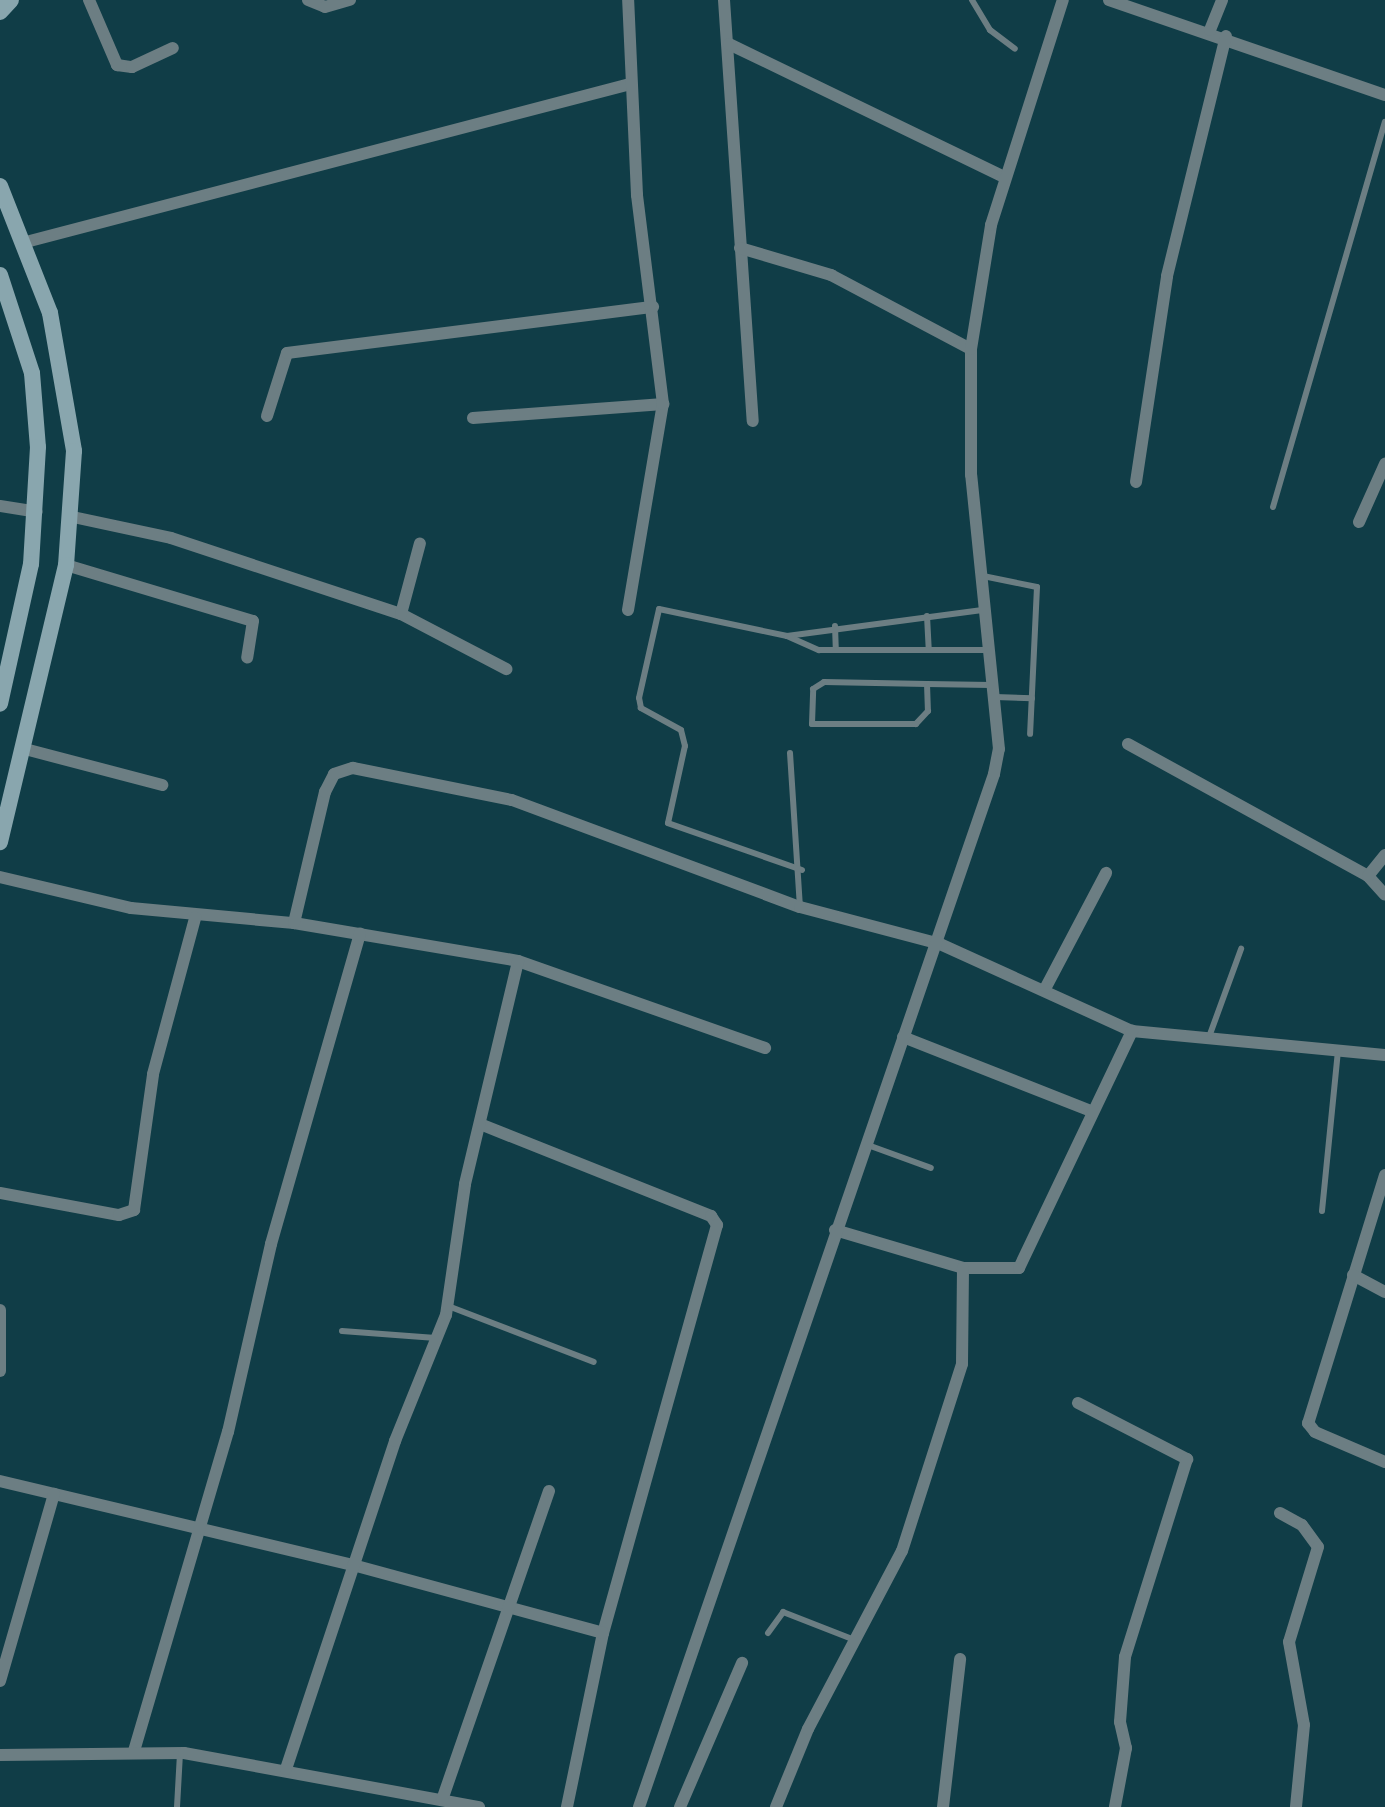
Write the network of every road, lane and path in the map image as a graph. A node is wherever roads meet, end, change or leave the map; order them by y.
1 (11, 0) edge
2 (89, 0) edge
3 (308, 0) edge
4 (350, 0) edge
5 (628, 0) edge
6 (724, 0) edge
7 (972, 0) edge
8 (1063, 0) edge
9 (1109, 0) edge
10 (1222, 0) edge
11 (0, 12) edge
12 (1210, 30) junction
13 (1226, 36) junction
14 (729, 44) junction
15 (173, 48) dead end
16 (1015, 49) dead end
17 (630, 84) junction
18 (1385, 95) edge
19 (1385, 122) edge
20 (1004, 177) junction
21 (0, 186) edge
22 (26, 242) junction
23 (740, 248) junction
24 (0, 275) edge
25 (653, 307) junction
26 (971, 349) junction
27 (663, 404) junction
28 (267, 416) dead end
29 (473, 418) dead end
30 (753, 421) dead end
31 (1385, 464) edge
32 (1136, 482) dead end
33 (0, 506) edge
34 (1273, 507) dead end
35 (37, 512) junction
36 (73, 517) junction
37 (1359, 522) dead end
38 (420, 543) dead end
39 (66, 565) junction
40 (979, 576) junction
41 (628, 610) dead end
42 (982, 610) junction
43 (401, 614) junction
44 (927, 616) junction
45 (835, 626) junction
46 (787, 636) junction
47 (836, 650) junction
48 (929, 650) junction
49 (987, 650) junction
50 (247, 658) dead end
51 (506, 669) dead end
52 (927, 684) junction
53 (992, 691) junction
54 (1032, 698) junction
55 (0, 704) edge
56 (1030, 734) dead end
57 (1128, 744) dead end
58 (25, 749) junction
59 (790, 753) dead end
60 (162, 785) dead end
61 (0, 842) edge
62 (1385, 855) edge
63 (802, 870) junction
64 (1106, 873) dead end
65 (1368, 876) junction
66 (0, 877) edge
67 (1385, 895) edge
68 (800, 907) junction
69 (195, 918) junction
70 (294, 923) junction
71 (360, 933) junction
72 (940, 944) junction
73 (1241, 949) dead end
74 (518, 961) junction
75 (1046, 987) junction
76 (1132, 1031) junction
77 (903, 1037) junction
78 (1208, 1040) junction
79 (765, 1048) dead end
80 (1338, 1051) junction
81 (1385, 1055) edge
82 (1091, 1111) junction
83 (480, 1124) junction
84 (865, 1144) junction
85 (931, 1168) dead end
86 (1385, 1175) edge
87 (0, 1193) edge
88 (1322, 1211) dead end
89 (835, 1230) junction
90 (963, 1268) junction
91 (1353, 1275) junction
92 (1385, 1292) edge
93 (448, 1306) junction
94 (0, 1310) edge
95 (342, 1331) dead end
96 (440, 1338) junction
97 (594, 1362) dead end
98 (0, 1371) edge
99 (1078, 1403) dead end
100 (1385, 1462) edge
101 (0, 1481) edge
102 (549, 1491) dead end
103 (54, 1494) junction
104 (1280, 1513) dead end
105 (201, 1527) junction
106 (353, 1565) junction
107 (505, 1605) junction
108 (603, 1633) junction
109 (768, 1633) dead end
110 (855, 1640) junction
111 (960, 1659) dead end
112 (742, 1663) dead end
113 (0, 1681) edge
114 (134, 1751) junction
115 (180, 1753) junction
116 (0, 1755) edge
117 (286, 1769) junction
118 (442, 1800) junction
119 (1301, 1806) edge
120 (177, 1807) edge
121 (479, 1807) edge
122 (567, 1807) edge
123 (639, 1807) edge
124 (680, 1807) edge
125 (776, 1807) edge
126 (943, 1807) edge
127 (1115, 1807) edge

1 - 11 main road
2 - 15 street
3 - 4 street
5 - 17 street
6 - 14 street
7 - 16 lane
8 - 20 street
9 - 12 street
10 - 12 street
12 - 13 street
13 - 18 street
13 - 32 street
14 - 20 street
14 - 23 street
17 - 22 street
17 - 25 street
19 - 34 lane
20 - 26 street
21 - 22 main road
22 - 36 main road
23 - 26 street
23 - 30 street
24 - 35 main road
25 - 27 street
25 - 28 street
26 - 40 street
27 - 29 street
27 - 41 street
31 - 37 street
33 - 35 street
35 - 55 main road
36 - 39 main road
36 - 43 street
38 - 43 street
39 - 50 street
39 - 58 main road
40 - 42 street
40 - 54 lane
42 - 44 lane
42 - 49 street
43 - 51 street
44 - 45 lane
44 - 48 lane
45 - 46 lane
45 - 47 lane
46 - 47 lane
46 - 63 lane
47 - 48 lane
48 - 49 lane
49 - 53 street
52 - 52 lane
52 - 53 lane
53 - 54 lane
53 - 72 street
54 - 56 lane
57 - 65 street
58 - 60 street
58 - 61 main road
59 - 63 lane
62 - 65 street
63 - 68 lane
64 - 75 street
65 - 67 street
66 - 69 street
68 - 70 street
68 - 72 street
69 - 70 street
69 - 87 street
70 - 71 street
71 - 74 street
71 - 105 street
72 - 75 street
72 - 77 street
73 - 78 lane
74 - 79 street
74 - 83 street
75 - 76 street
76 - 78 street
76 - 82 street
77 - 82 street
77 - 84 street
78 - 80 street
80 - 81 street
80 - 88 lane
82 - 90 street
83 - 93 street
83 - 108 street
84 - 85 lane
84 - 89 street
86 - 91 street
89 - 90 street
89 - 123 street
90 - 110 street
91 - 92 street
91 - 100 street
93 - 96 street
93 - 97 lane
94 - 98 street
95 - 96 lane
96 - 106 street
99 - 127 street
101 - 103 street
102 - 107 street
103 - 105 street
103 - 113 street
104 - 119 street
105 - 106 street
105 - 114 street
106 - 107 street
106 - 117 street
107 - 108 street
107 - 118 street
108 - 122 street
109 - 110 lane
110 - 125 street
111 - 126 street
112 - 124 street
114 - 115 street
114 - 116 street
115 - 117 street
115 - 120 lane
117 - 118 street
118 - 121 street

